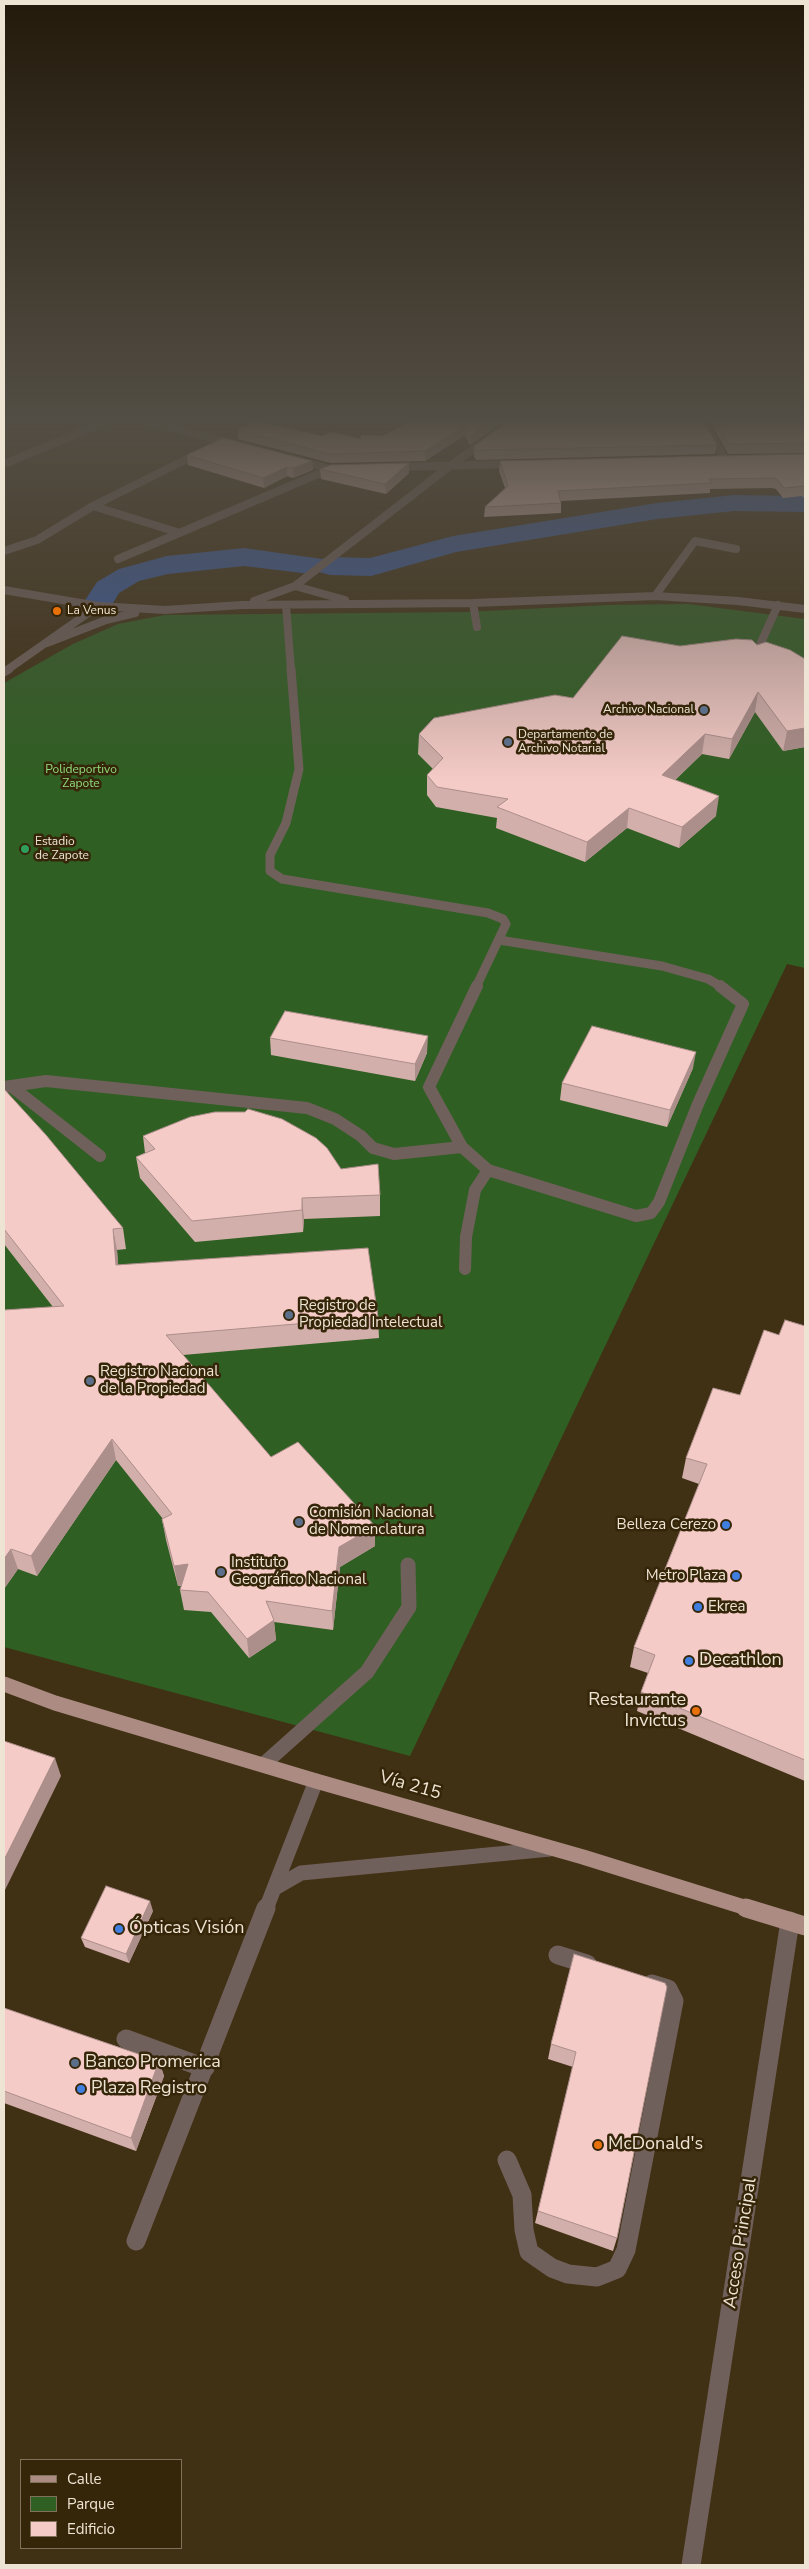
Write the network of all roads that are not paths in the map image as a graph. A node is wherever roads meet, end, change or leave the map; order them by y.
1 (35, 541) edge
2 (158, 541) edge
3 (354, 541) edge
4 (736, 549) dead end
5 (4, 551) edge
6 (118, 560) dead end
7 (295, 586) junction
8 (4, 590) edge
9 (655, 596) junction
10 (805, 599) edge
11 (473, 603) junction
12 (242, 605) junction
13 (286, 605) junction
14 (359, 605) junction
15 (778, 605) junction
16 (98, 606) junction
17 (802, 608) edge
18 (165, 610) junction
19 (476, 627) dead end
20 (47, 643) junction
21 (754, 658) edge
22 (4, 672) edge
23 (499, 940) junction
24 (7, 1086) edge
25 (462, 1147) junction
26 (100, 1156) dead end
27 (488, 1170) junction
28 (465, 1269) dead end
29 (408, 1565) dead end
30 (4, 1684) edge
31 (264, 1764) junction
32 (316, 1781) junction
33 (555, 1849) junction
34 (275, 1888) junction
35 (797, 1924) edge
36 (558, 1955) dead end
37 (604, 1969) edge
38 (632, 1978) edge
39 (126, 2039) dead end
40 (205, 2068) junction
41 (507, 2160) dead end
42 (136, 2241) dead end
43 (691, 2565) edge

1 - 5 street
2 - 6 street
3 - 7 street
4 - 9 street
7 - 12 street
7 - 14 street
8 - 16 street
9 - 11 street
9 - 15 street
10 - 17 street
11 - 14 street
11 - 19 street
12 - 13 street
12 - 18 street
13 - 14 street
13 - 23 street
15 - 17 street
15 - 21 street
16 - 18 street
16 - 20 street
18 - 20 street
20 - 22 street
23 - 25 street
23 - 27 street
24 - 25 street
24 - 26 street
25 - 27 street
27 - 28 street
29 - 31 street
30 - 31 main road, Vía 215
31 - 32 main road, Vía 215
32 - 33 main road, Vía 215
32 - 34 street
33 - 34 street
33 - 35 main road, Vía 215
34 - 40 street
35 - 43 street, Acceso Principal
36 - 37 street
38 - 41 street
39 - 40 street
40 - 42 street

